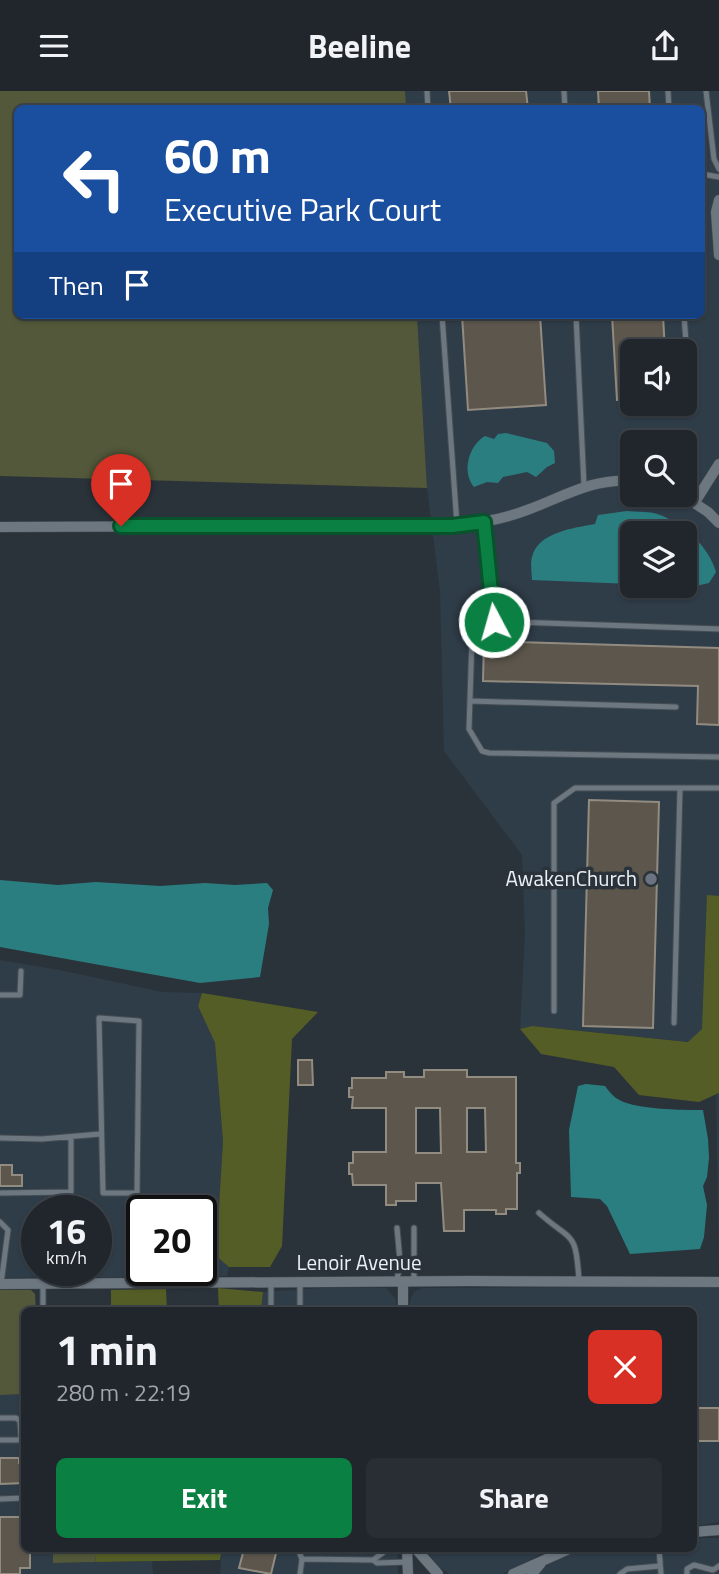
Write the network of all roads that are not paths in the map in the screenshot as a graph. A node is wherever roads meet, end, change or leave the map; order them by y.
1 (706, 91) edge
2 (719, 169) edge
3 (719, 200) edge
4 (719, 255) edge
5 (442, 319) edge
6 (576, 319) edge
7 (684, 319) edge
8 (686, 339) edge
9 (719, 464) edge
10 (620, 480) edge
11 (584, 486) junction
12 (697, 499) edge
13 (697, 504) edge
14 (484, 522) junction
15 (719, 523) edge
16 (457, 525) junction
17 (0, 527) edge
18 (494, 622) junction
19 (719, 629) edge
20 (470, 701) junction
21 (676, 707) dead end
22 (719, 757) edge
23 (680, 788) junction
24 (719, 788) edge
25 (21, 971) dead end
26 (0, 995) edge
27 (554, 1011) dead end
28 (674, 1023) dead end
29 (100, 1134) junction
30 (71, 1137) junction
31 (0, 1138) edge
32 (0, 1193) edge
33 (539, 1213) dead end
34 (0, 1222) edge
35 (414, 1228) dead end
36 (397, 1229) dead end
37 (579, 1281) junction
38 (300, 1282) junction
39 (404, 1282) junction
40 (719, 1282) edge
41 (112, 1283) edge
42 (271, 1283) junction
43 (0, 1284) edge
44 (21, 1284) edge
45 (43, 1286) edge
46 (43, 1307) edge
47 (271, 1307) edge
48 (300, 1307) edge
49 (403, 1307) edge
50 (0, 1418) edge
51 (21, 1425) edge
52 (21, 1435) edge
53 (0, 1440) edge
54 (21, 1498) edge
55 (0, 1499) edge
56 (719, 1530) edge
57 (697, 1532) edge
58 (299, 1552) edge
59 (384, 1552) edge
60 (407, 1552) edge
61 (419, 1552) edge
62 (563, 1552) edge
63 (659, 1552) edge
64 (302, 1559) junction
65 (373, 1560) junction
66 (408, 1562) junction
67 (541, 1563) junction
68 (660, 1566) junction
69 (719, 1566) edge
70 (300, 1574) edge
71 (408, 1574) edge
72 (438, 1574) edge
73 (513, 1574) edge
74 (532, 1574) edge
75 (620, 1574) edge
76 (661, 1574) edge
77 (687, 1574) edge

1 - 2 lane
3 - 4 street
5 - 16 lane
6 - 11 lane
7 - 8 lane
9 - 12 street
10 - 11 street
11 - 14 street
13 - 15 street
14 - 16 street
14 - 18 lane
16 - 17 street
18 - 19 lane
18 - 20 lane
20 - 21 lane
20 - 22 lane
23 - 24 lane
23 - 27 lane
23 - 28 lane
25 - 26 lane
29 - 29 lane
29 - 30 lane
30 - 31 lane
30 - 32 lane
33 - 37 lane
34 - 43 lane
35 - 39 lane
36 - 39 lane
37 - 39 street, Lenoir Avenue
37 - 40 street, Lenoir Avenue
38 - 39 street, Lenoir Avenue
38 - 42 street, Lenoir Avenue
38 - 48 lane
39 - 49 street
41 - 42 street, Lenoir Avenue
42 - 47 lane
43 - 44 street, Lenoir Avenue
45 - 46 lane
50 - 51 lane
52 - 53 lane
54 - 55 lane
56 - 57 street
58 - 64 lane
59 - 65 lane
60 - 66 street
61 - 72 street
62 - 67 street
63 - 68 lane
64 - 65 lane
64 - 70 lane
65 - 66 lane
66 - 71 street
67 - 73 street
67 - 74 street
68 - 75 lane
68 - 76 lane
69 - 77 lane

